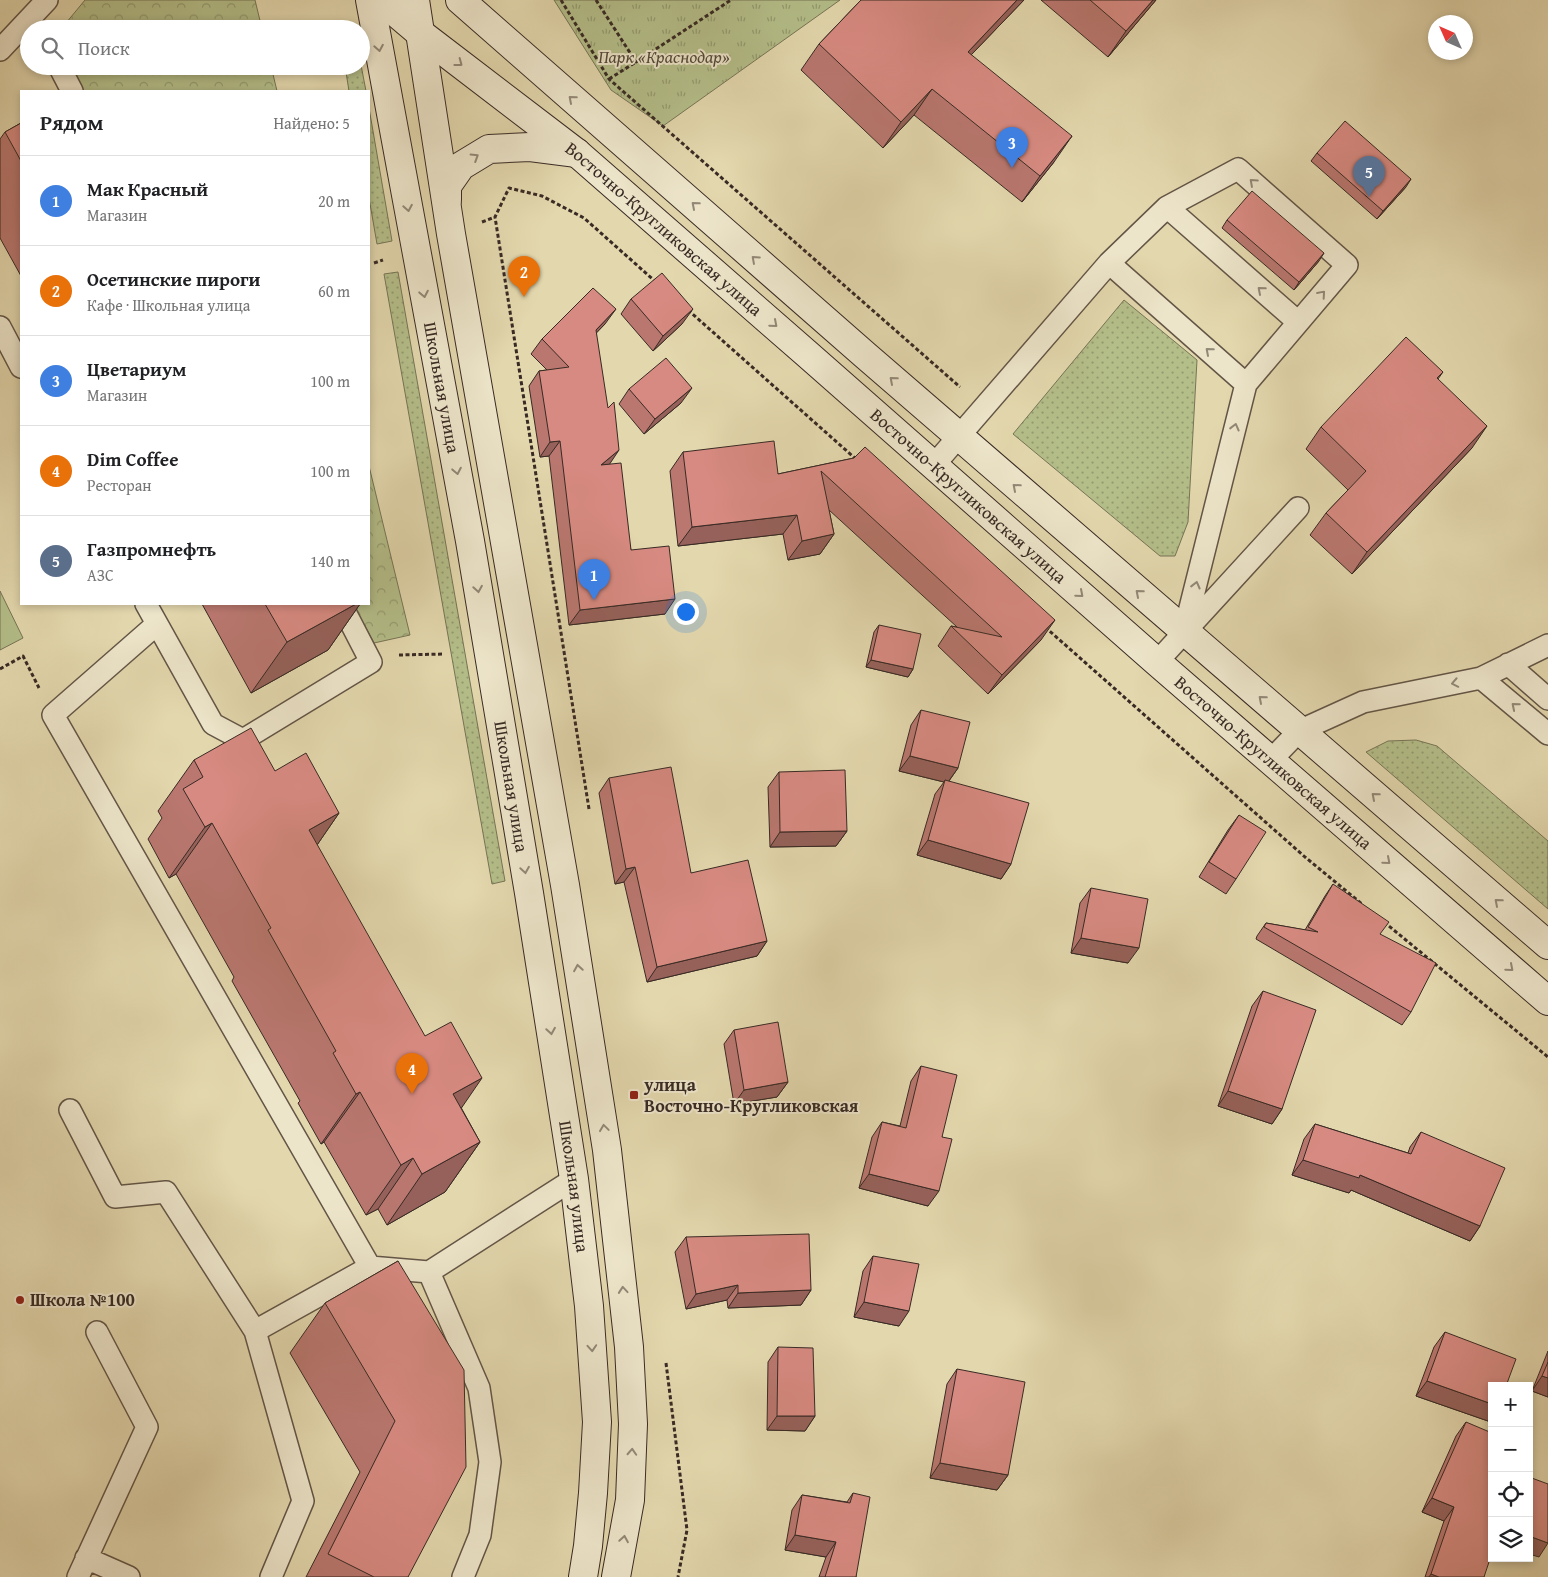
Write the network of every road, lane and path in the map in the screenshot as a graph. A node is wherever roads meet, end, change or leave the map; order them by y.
1 (47, 0) edge
2 (370, 0) edge
3 (381, 0) edge
4 (414, 0) edge
5 (460, 0) edge
6 (561, 0) edge
7 (596, 0) edge
8 (731, 0) edge
9 (37, 20) edge
10 (420, 33) junction
11 (20, 34) edge
12 (0, 50) edge
13 (636, 62) junction
14 (63, 75) edge
15 (608, 79) junction
16 (71, 90) edge
17 (577, 153) junction
18 (1167, 207) junction
19 (447, 211) junction
20 (495, 217) dead end
21 (1109, 263) junction
22 (658, 284) edge
23 (681, 304) edge
24 (1298, 322) junction
25 (0, 327) edge
26 (20, 365) edge
27 (1246, 384) junction
28 (984, 407) junction
29 (958, 436) junction
30 (859, 462) edge
31 (934, 464) junction
32 (1298, 508) dead end
33 (147, 605) edge
34 (342, 605) edge
35 (157, 624) junction
36 (1045, 627) edge
37 (1184, 632) junction
38 (444, 654) dead end
39 (1543, 654) edge
40 (371, 662) junction
41 (1157, 662) junction
42 (1508, 664) junction
43 (0, 669) edge
44 (1481, 678) junction
45 (1548, 699) edge
46 (53, 715) junction
47 (1299, 731) junction
48 (1548, 734) edge
49 (1271, 760) junction
50 (1366, 907) edge
51 (1381, 920) edge
52 (1548, 945) edge
53 (1548, 1001) edge
54 (1548, 1057) edge
55 (70, 1110) dead end
56 (574, 1179) junction
57 (370, 1267) junction
58 (429, 1272) junction
59 (254, 1331) junction
60 (97, 1332) dead end
61 (82, 1568) edge
62 (129, 1577) edge
63 (270, 1577) edge
64 (463, 1577) edge
65 (582, 1577) edge
66 (616, 1577) edge

1 - 9 lane
2 -> 56 main road, Школьная улица
3 - 10 main road, Восточно-Кругликовская улица
4 - 10 main road, Школьная улица
29 -> 5 main road
6 - 15 path
7 - 13 path
8 - 13 path
10 -> 17 main road, Восточно-Кругликовская улица
10 - 19 main road, Школьная улица
11 - 12 lane
13 - 15 path
14 - 16 lane
15 - 28 path
19 -> 17 main road
17 -> 31 main road, Восточно-Кругликовская улица
18 - 21 lane
24 -> 18 lane
24 -> 18 lane
66 -> 19 main road, Школьная улица
20 - 22 path
27 -> 21 lane
21 - 28 lane
23 - 30 path
24 - 27 lane
25 - 26 lane
37 -> 27 lane
28 - 29 lane
29 - 31 lane
37 -> 29 main road
31 -> 41 main road, Восточно-Кругликовская улица
32 - 37 lane
33 - 35 lane
34 - 40 lane
35 - 40 lane
35 - 46 lane
36 - 50 path
37 - 41 lane
47 -> 37 main road
38 - 40 path
39 - 42 lane
41 - 49 main road, Восточно-Кругликовская улица
42 - 44 lane
42 - 45 lane
43 - 46 path
44 -> 47 lane
48 -> 44 lane
46 - 57 lane
47 - 49 lane
52 -> 47 main road
49 -> 53 main road, Восточно-Кругликовская улица
51 - 54 path
55 - 59 lane
56 - 58 lane
56 -> 65 main road, Школьная улица
57 - 58 lane
57 - 59 lane
58 - 64 lane
59 - 63 lane
60 - 61 lane
61 - 62 lane

